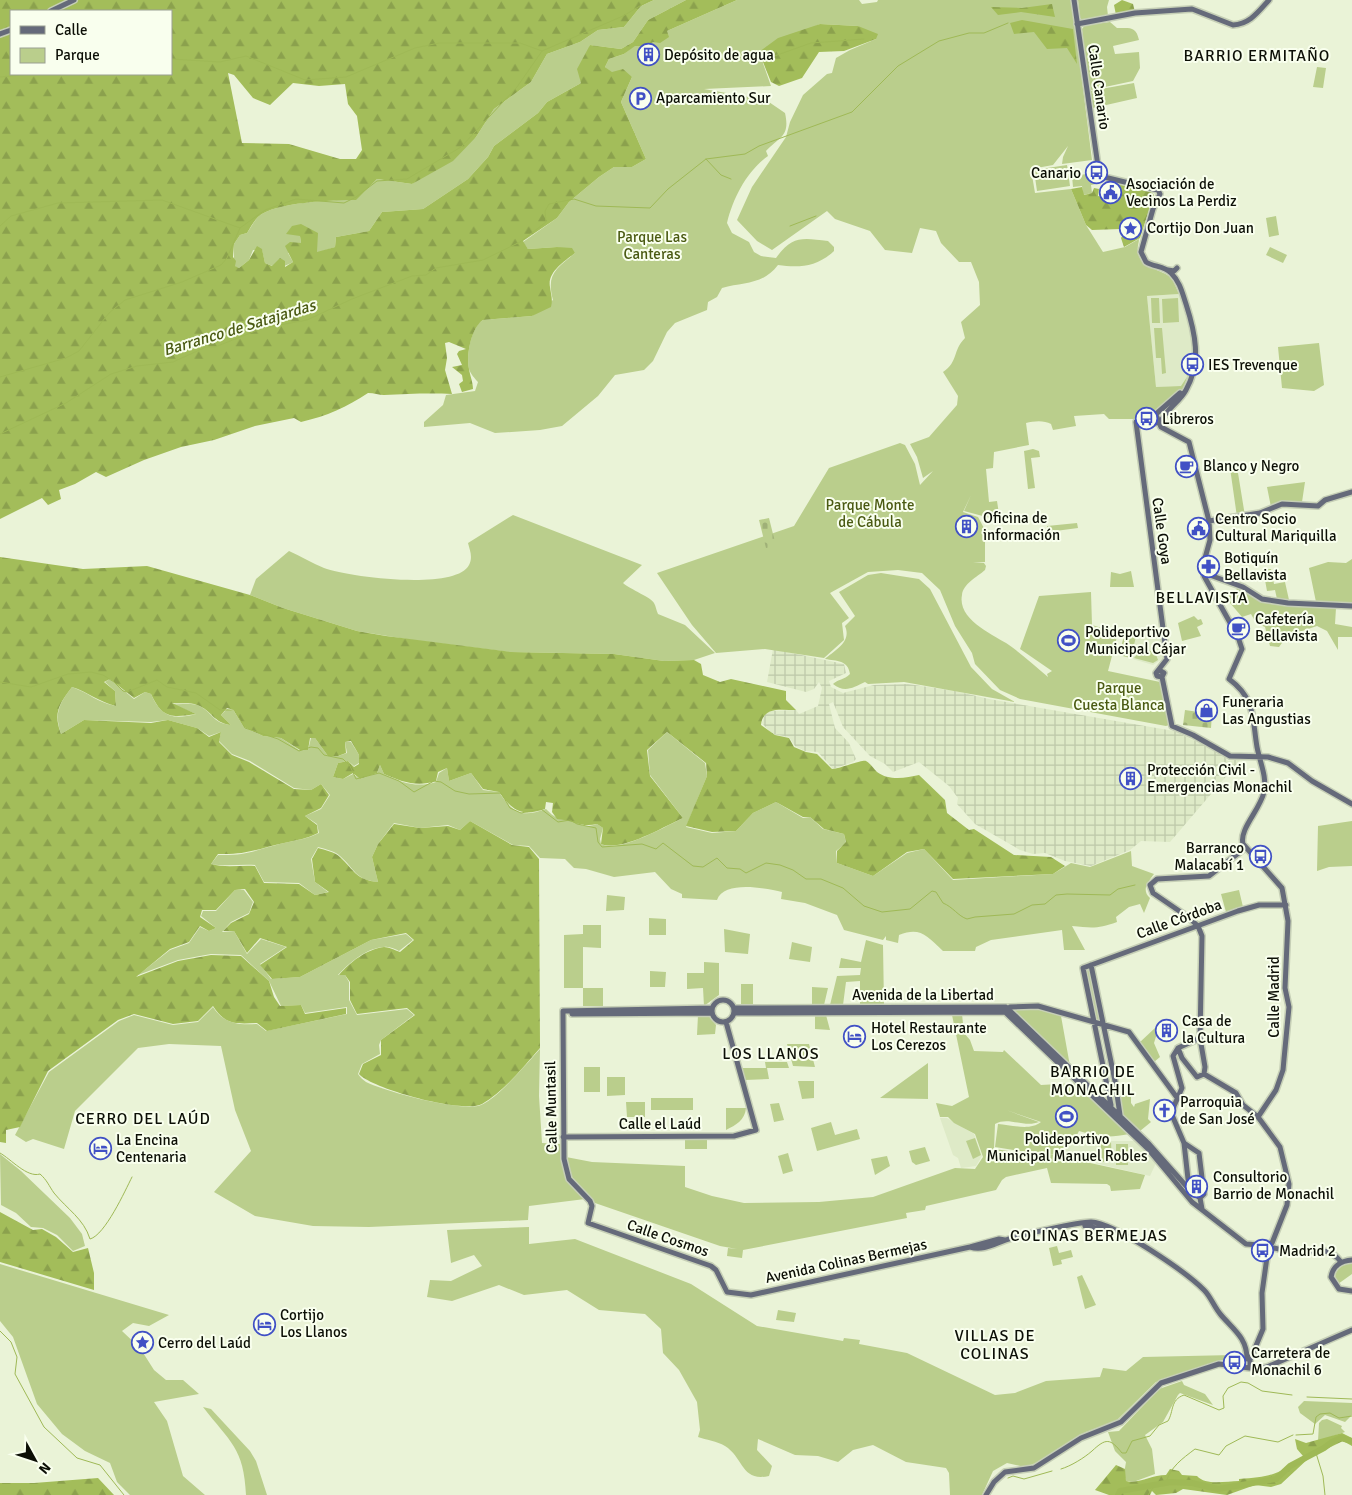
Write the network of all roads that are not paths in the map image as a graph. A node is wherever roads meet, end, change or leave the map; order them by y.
1 (74, 0) edge
2 (1074, 0) edge
3 (1269, 0) edge
4 (53, 10) edge
5 (1077, 24) junction
6 (1177, 268) dead end
7 (1168, 270) junction
8 (1188, 386) junction
9 (1156, 415) junction
10 (1146, 422) junction
11 (1160, 423) junction
12 (1352, 492) edge
13 (1209, 521) junction
14 (1204, 573) junction
15 (1352, 606) edge
16 (1259, 756) junction
17 (1352, 804) edge
18 (1244, 848) junction
19 (1286, 905) junction
20 (1188, 917) junction
21 (1198, 926) junction
22 (1184, 930) junction
23 (1091, 965) junction
24 (712, 1011) junction
25 (734, 1011) junction
26 (1007, 1011) junction
27 (726, 1022) junction
28 (1094, 1022) junction
29 (1104, 1025) junction
30 (1200, 1038) junction
31 (1178, 1048) junction
32 (1204, 1074) junction
33 (1178, 1099) junction
34 (1111, 1109) junction
35 (1258, 1117) junction
36 (1120, 1118) junction
37 (563, 1137) junction
38 (1184, 1143) junction
39 (1186, 1188) junction
40 (1200, 1198) junction
41 (1202, 1209) junction
42 (588, 1223) joint
43 (1078, 1225) junction
44 (1273, 1245) junction
45 (1267, 1248) junction
46 (1146, 1249) junction
47 (1352, 1260) edge
48 (1341, 1262) junction
49 (1352, 1291) edge
50 (727, 1292) joint
51 (1352, 1330) edge
52 (1247, 1364) junction
53 (986, 1495) edge

1 - 4 street
2 - 5 street, Calle Canario
3 - 5 street
5 - 7 street, Calle Canario
6 - 7 street
7 - 8 street
8 - 9 street
8 - 11 street
9 - 10 street
9 - 11 street
10 - 11 street
10 - 16 street, Calle Goya
11 - 13 street
12 - 13 street
13 - 14 street
14 - 15 street
14 - 16 street
16 - 17 street
16 - 18 street
18 - 19 street, Calle Madrid
18 - 20 street
19 - 21 street, Calle Córdoba
19 - 35 street, Calle Madrid
20 - 21 street
20 - 22 street
21 - 22 street, Calle Córdoba
21 - 30 street
22 - 23 street, Calle Córdoba
23 - 28 street, Calle Córdoba
23 - 29 street
24 - 25 street
24 - 27 street
24 - 37 street, Calle Muntasil
25 - 26 street, Avenida de la Libertad
25 - 27 street
26 - 28 street
26 - 34 street, Avenida de la Libertad
27 - 37 street, Calle el Laúd
28 - 29 street
28 - 34 street
29 - 33 street
29 - 36 street
30 - 31 street
30 - 32 street
31 - 32 street
31 - 33 street
32 - 35 street
33 - 38 street
34 - 36 street, Avenida de la Libertad
35 - 44 street
36 - 39 street, Avenida de la Libertad
37 - 42 street, Calle Muntasil
38 - 39 street
38 - 40 street
39 - 40 street, Avenida de la Libertad
39 - 41 street, Avenida de la Libertad
40 - 41 street
41 - 45 street, Avenida de la Libertad
42 - 50 street, Calle Cosmos
43 - 46 street, Avenida Colinas Bermejas
43 - 46 street, Avenida Colinas Bermejas
43 - 50 street, Avenida Colinas Bermejas
44 - 45 street
44 - 48 street
45 - 52 street
46 - 52 street
47 - 48 street
48 - 49 street
51 - 52 street
52 - 53 street

